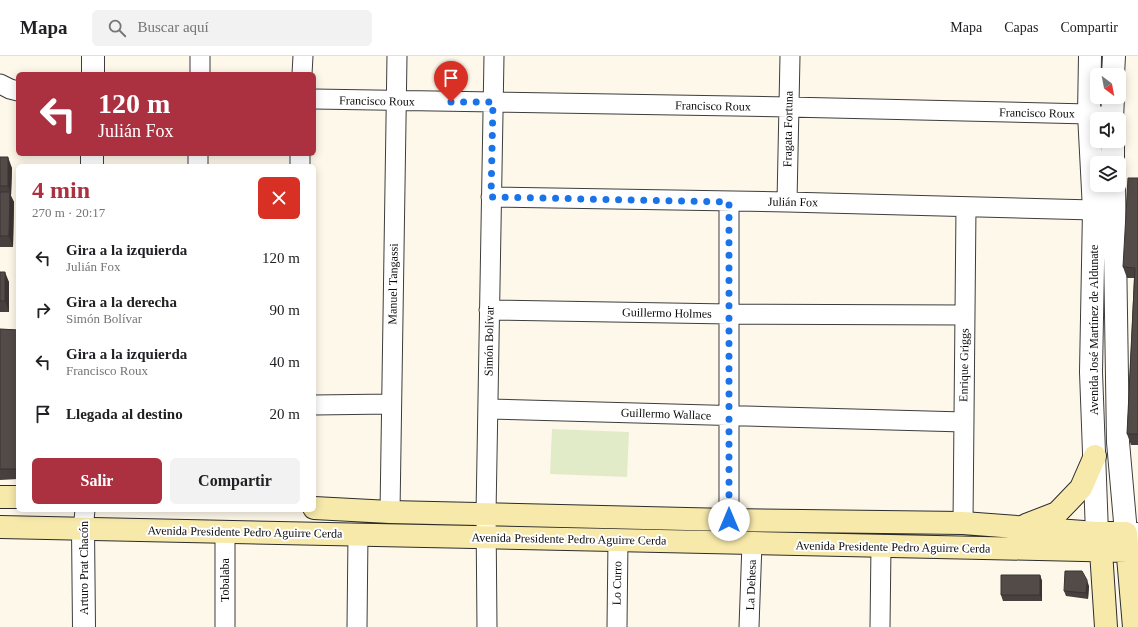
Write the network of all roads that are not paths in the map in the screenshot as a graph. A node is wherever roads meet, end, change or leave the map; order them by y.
1 (94, 56) edge
2 (200, 56) edge
3 (303, 56) edge
4 (397, 56) edge
5 (494, 56) edge
6 (790, 56) edge
7 (1090, 56) edge
8 (1114, 56) edge
9 (1113, 68) edge
10 (93, 72) edge
11 (200, 72) edge
12 (302, 72) edge
13 (0, 84) edge
14 (16, 90) edge
15 (316, 100) edge
16 (396, 102) junction
17 (493, 102) junction
18 (788, 107) junction
19 (1113, 111) edge
20 (1089, 114) junction
21 (1114, 192) edge
22 (491, 197) junction
23 (729, 202) junction
24 (787, 202) junction
25 (966, 207) junction
26 (1094, 210) junction
27 (489, 310) junction
28 (729, 314) junction
29 (965, 315) junction
30 (391, 404) junction
31 (316, 405) edge
32 (488, 409) junction
33 (729, 416) junction
34 (964, 422) junction
35 (1095, 456) junction
36 (0, 497) edge
37 (16, 497) edge
38 (316, 508) edge
39 (390, 512) junction
40 (486, 514) junction
41 (84, 519) edge
42 (729, 520) junction
43 (963, 523) junction
44 (0, 527) edge
45 (1022, 527) junction
46 (225, 532) junction
47 (358, 534) junction
48 (486, 538) junction
49 (618, 540) junction
50 (1099, 542) junction
51 (1132, 542) edge
52 (752, 543) junction
53 (881, 546) junction
54 (84, 627) edge
55 (225, 627) edge
56 (356, 627) edge
57 (486, 627) edge
58 (617, 627) edge
59 (749, 627) edge
60 (880, 627) edge
61 (1106, 627) edge
62 (1134, 627) edge

1 - 10 street
2 - 11 street
3 - 12 street
4 - 16 street, Manuel Tangassi
5 - 17 street, Simón Bolívar
6 - 18 street, Fragata Fortuna
7 - 20 street, Avenida José Martínez de Aldunate
8 - 9 street
13 - 14 street
15 - 16 street, Francisco Roux
16 - 17 street, Francisco Roux
16 - 30 street, Manuel Tangassi
17 - 18 street, Francisco Roux
17 - 22 street, Simón Bolívar
18 - 20 street, Francisco Roux
18 - 24 street, Fragata Fortuna
19 - 20 street, Francisco Roux
20 - 26 street, Avenida José Martínez de Aldunate
21 - 51 street, Avenida José Martínez de Aldunate
22 - 23 street, Julián Fox
22 - 27 street, Simón Bolívar
23 - 24 street, Julián Fox
23 - 28 street
24 - 25 street, Julián Fox
25 - 26 street, Julián Fox
25 - 29 street, Enrique Griggs
26 - 35 street, Avenida José Martínez de Aldunate
27 - 28 street, Guillermo Holmes
27 - 32 street, Simón Bolívar
28 - 29 street, Guillermo Holmes
28 - 33 street
29 - 34 street, Enrique Griggs
30 - 31 street
30 - 39 street, Manuel Tangassi
32 - 33 street, Guillermo Wallace
32 - 40 street, Simón Bolívar
33 - 34 street, Guillermo Wallace
33 - 42 street
34 - 43 street, Enrique Griggs
35 - 45 main road
35 - 50 street, Avenida José Martínez de Aldunate
36 - 37 main road
38 - 39 main road, Avenida Presidente Pedro Aguirre Cerda
39 - 40 main road, Avenida Presidente Pedro Aguirre Cerda
40 - 42 main road, Avenida Presidente Pedro Aguirre Cerda
40 - 48 street, Simón Bolívar
41 - 44 main road, Avenida Presidente Pedro Aguirre Cerda
41 - 46 main road, Avenida Presidente Pedro Aguirre Cerda
41 - 54 street, Arturo Prat Chacón
42 - 43 main road, Avenida Presidente Pedro Aguirre Cerda
43 - 45 main road, Avenida Presidente Pedro Aguirre Cerda
45 - 50 main road, Avenida Presidente Pedro Aguirre Cerda
46 - 47 main road, Avenida Presidente Pedro Aguirre Cerda
46 - 55 street, Tobalaba
47 - 48 main road, Avenida Presidente Pedro Aguirre Cerda
47 - 56 street
48 - 49 main road, Avenida Presidente Pedro Aguirre Cerda
48 - 57 street, Simón Bolívar
49 - 52 main road, Avenida Presidente Pedro Aguirre Cerda
49 - 58 street, Lo Curro
50 - 51 main road, Avenida Presidente Pedro Aguirre Cerda
50 - 53 main road, Avenida Presidente Pedro Aguirre Cerda
50 - 61 main road, Avenida José Martínez de Aldunate
51 - 62 main road, Avenida José Martínez de Aldunate
52 - 53 main road, Avenida Presidente Pedro Aguirre Cerda
52 - 59 street, La Dehesa
53 - 60 street

